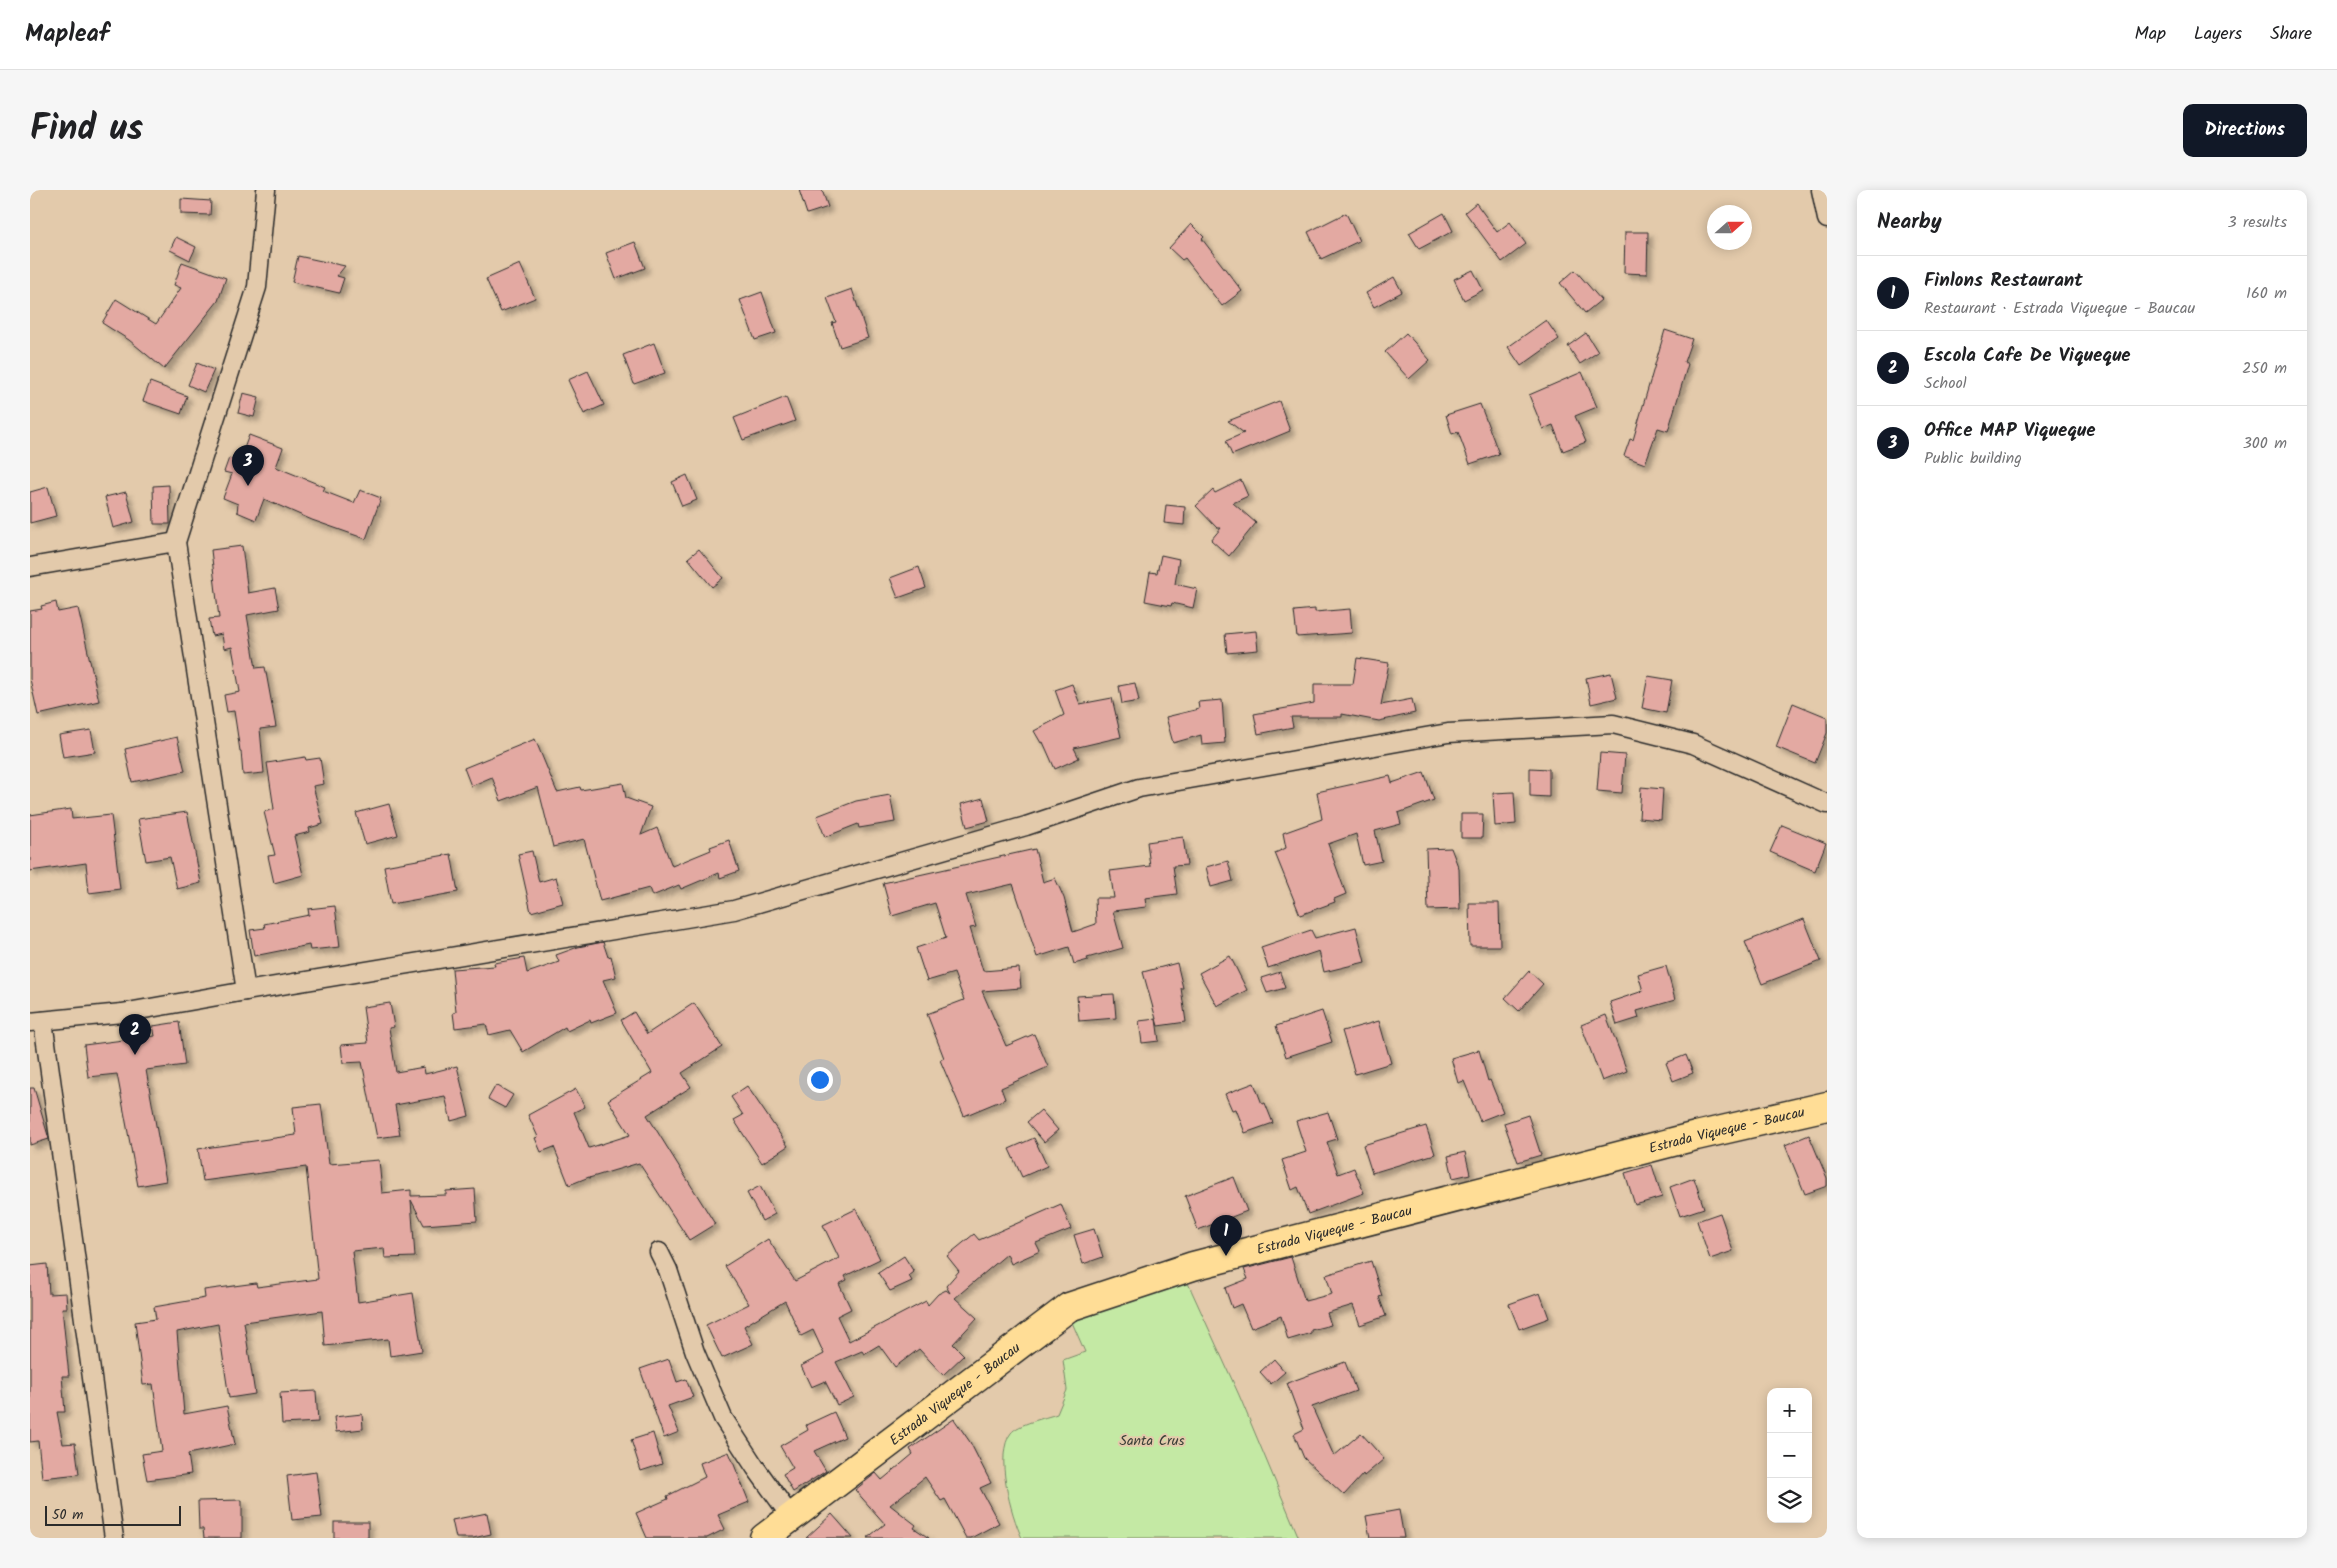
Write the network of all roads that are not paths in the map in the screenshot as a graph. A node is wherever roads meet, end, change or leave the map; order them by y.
1 (266, 190) edge
2 (1821, 190) edge
3 (1827, 219) edge
4 (176, 542) junction
5 (30, 567) edge
6 (1827, 804) edge
7 (246, 991) junction
8 (37, 1022) edge
9 (1827, 1106) edge
10 (659, 1252) dead end
11 (791, 1517) junction
12 (114, 1538) edge
13 (764, 1538) edge

1 - 4 street
2 - 3 street
4 - 5 street
4 - 7 street
6 - 7 street
7 - 8 street
8 - 12 street
9 - 11 main road, Estrada Viqueque - Baucau
10 - 11 street
11 - 13 main road, Estrada Viqueque - Baucau

